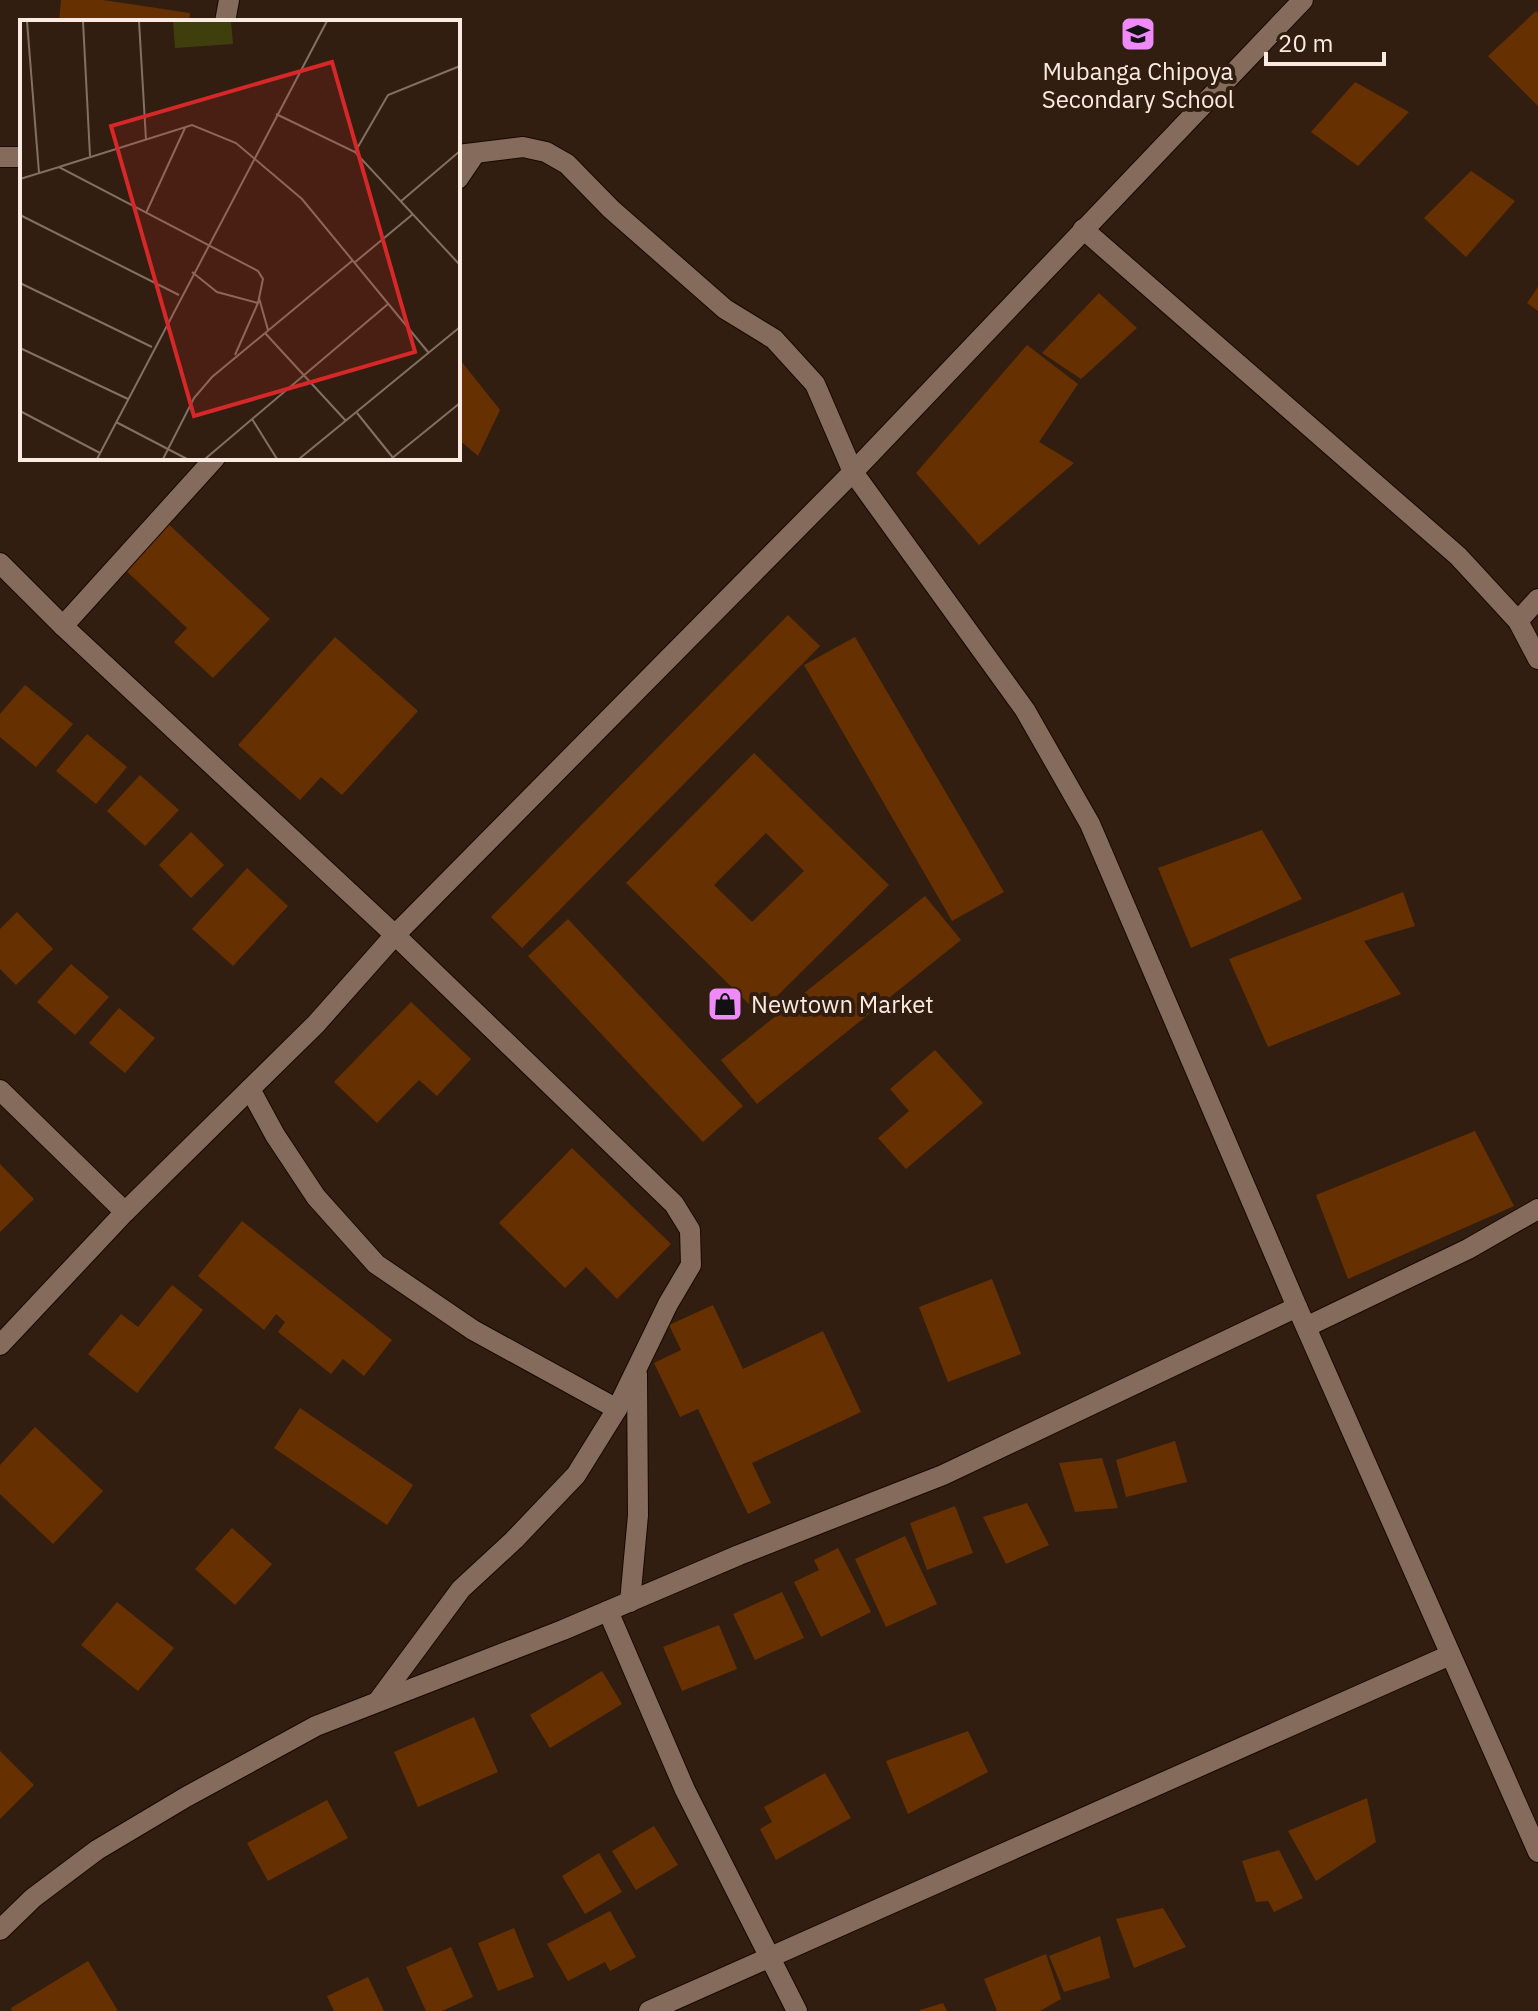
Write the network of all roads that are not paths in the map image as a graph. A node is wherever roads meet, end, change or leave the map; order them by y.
1 (229, 0) edge
2 (1303, 0) edge
3 (225, 20) edge
4 (466, 155) edge
5 (1083, 229) junction
6 (213, 460) edge
7 (853, 472) junction
8 (0, 563) edge
9 (1538, 599) edge
10 (1518, 621) junction
11 (63, 626) junction
12 (1538, 659) edge
13 (395, 935) junction
14 (250, 1089) junction
15 (0, 1090) edge
16 (1538, 1209) edge
17 (125, 1212) junction
18 (1297, 1307) junction
19 (1308, 1326) junction
20 (0, 1345) edge
21 (637, 1368) junction
22 (617, 1409) junction
23 (630, 1602) junction
24 (608, 1611) junction
25 (1450, 1655) junction
26 (378, 1701) junction
27 (1538, 1852) edge
28 (0, 1930) edge
29 (771, 1955) junction
30 (649, 2011) edge
31 (797, 2011) edge

1 - 3 street
2 - 5 street
4 - 7 street
5 - 7 street
5 - 10 street
6 - 11 street
7 - 13 street
7 - 18 street
8 - 11 street
9 - 10 street
10 - 12 street
11 - 13 street
13 - 14 street
13 - 21 street
14 - 17 street
14 - 22 street
15 - 17 street
16 - 19 street
17 - 20 street
18 - 19 street
18 - 23 street
19 - 25 street
21 - 22 street
21 - 23 street
22 - 26 street
23 - 24 street
24 - 26 street
24 - 29 street
25 - 27 street
25 - 29 street
26 - 28 street
29 - 30 street
29 - 31 street

